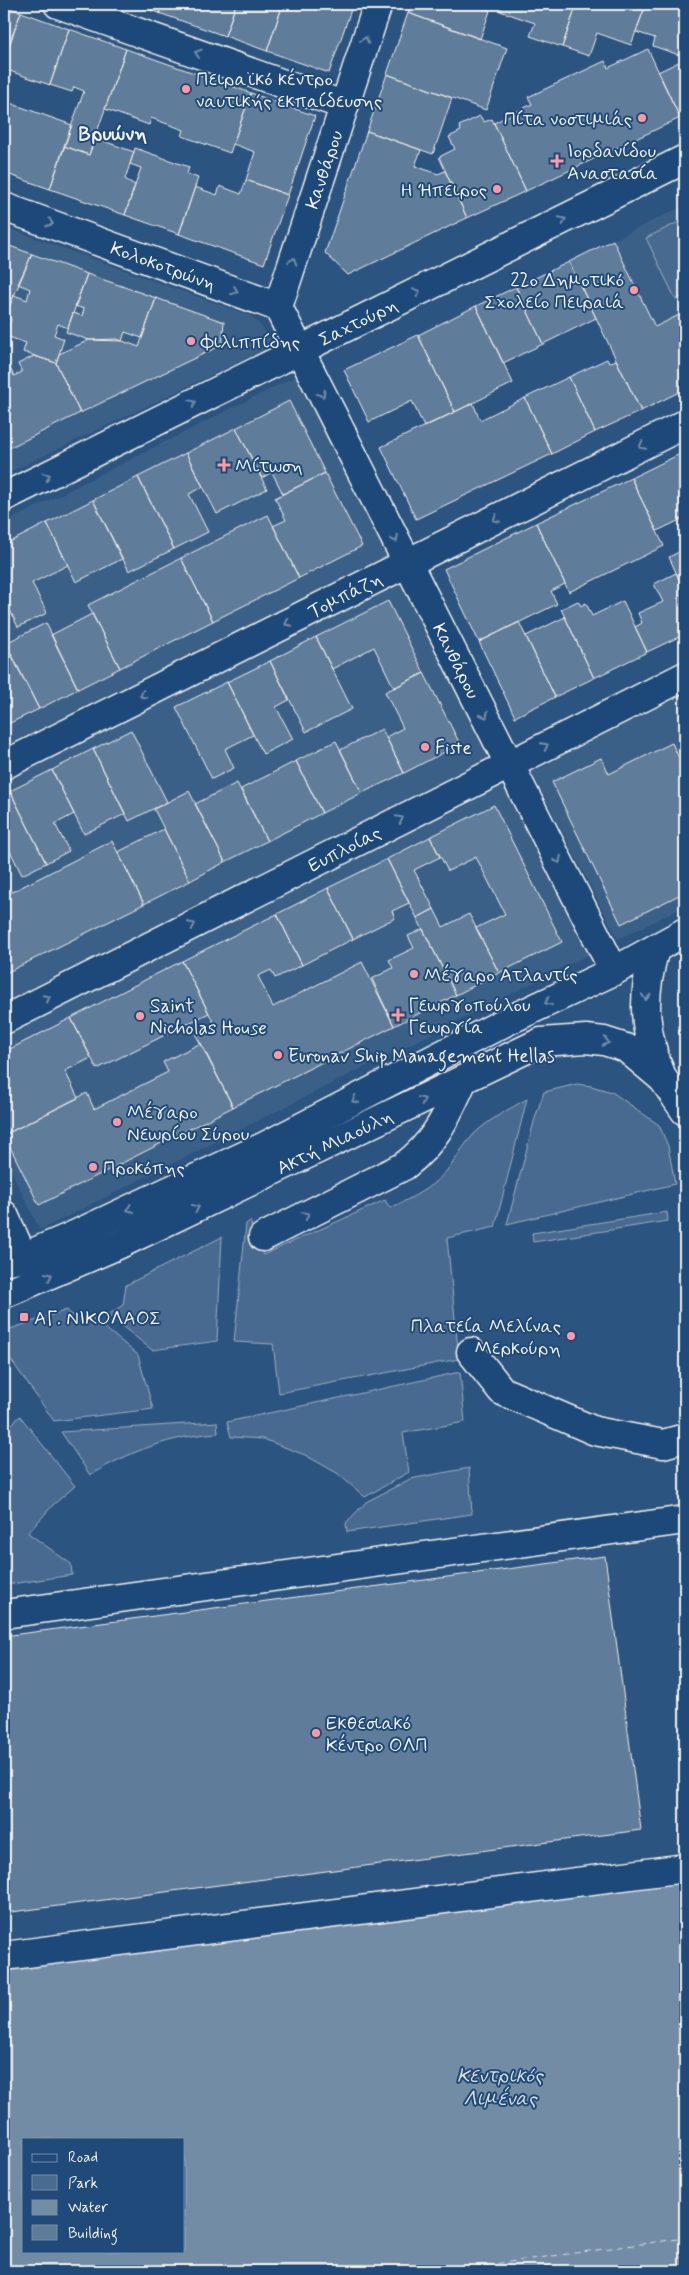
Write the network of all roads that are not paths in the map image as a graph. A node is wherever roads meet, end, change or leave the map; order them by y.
1 (58, 4) edge
2 (378, 4) edge
3 (343, 105) junction
4 (685, 159) edge
5 (4, 207) edge
6 (278, 307) junction
7 (300, 350) junction
8 (685, 424) edge
9 (4, 497) edge
10 (407, 563) junction
11 (685, 676) edge
12 (509, 764) junction
13 (4, 765) edge
14 (685, 932) edge
15 (655, 949) junction
16 (614, 971) junction
17 (4, 1020) edge
18 (663, 1079) junction
19 (463, 1080) junction
20 (685, 1111) edge
21 (4, 1215) edge
22 (263, 1237) dead end
23 (13, 1259) edge
24 (4, 1294) edge
25 (471, 1352) dead end
26 (685, 1438) edge
27 (685, 1520) edge
28 (4, 1614) edge
29 (685, 1868) edge
30 (4, 1956) edge

3 -> 1 street
3 -> 2 street, Κανθάρου
6 -> 3 street, Κανθάρου
7 -> 4 street, Σαχτούρη
5 -> 6 street, Κολοκοτρώνη
6 - 7 street
9 -> 7 street, Σαχτούρη
7 -> 10 street, Κανθάρου
8 -> 10 street, Τομπάζη
10 -> 12 street, Κανθάρου
10 -> 13 street, Τομπάζη
12 -> 11 street, Ευπλοίας
12 -> 16 street, Κανθάρου
17 -> 12 street, Ευπλοίας
14 - 15 street, Ακτή Μιαούλη
15 - 16 street, Ακτή Μιαούλη
15 -> 18 street, Ακτή Μιαούλη
16 -> 23 street, Ακτή Μιαούλη
19 -> 18 street, Ακτή Μιαούλη
18 - 20 street, Ακτή Μιαούλη
22 -> 19 street
24 -> 19 street, Ακτή Μιαούλη
21 - 23 street
25 - 26 street
27 - 28 street
29 - 30 street

